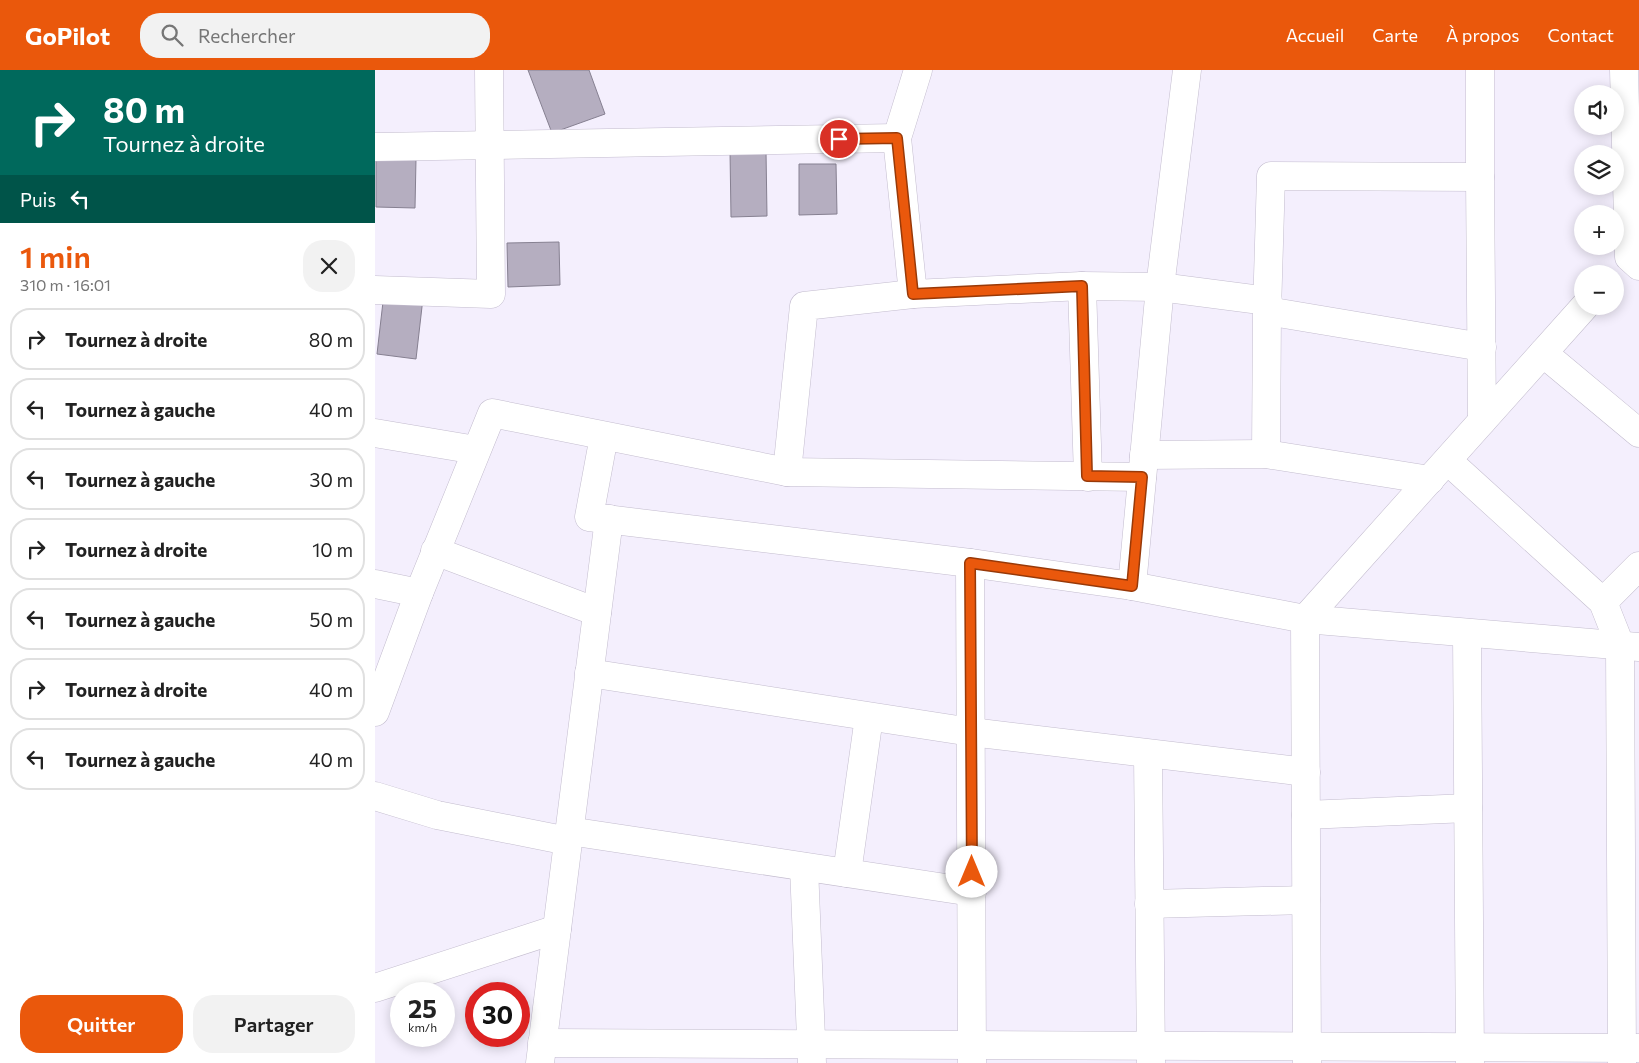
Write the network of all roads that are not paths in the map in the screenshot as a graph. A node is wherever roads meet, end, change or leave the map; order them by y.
1 (489, 70) edge
2 (918, 70) edge
3 (1187, 70) edge
4 (1480, 70) edge
5 (1624, 70) edge
6 (897, 138) junction
7 (489, 144) junction
8 (375, 146) edge
9 (1479, 177) junction
10 (1630, 261) edge
11 (1082, 286) junction
12 (1160, 287) junction
13 (375, 290) edge
14 (913, 294) junction
15 (1268, 306) junction
16 (1577, 315) edge
17 (1482, 347) junction
18 (1543, 353) junction
19 (1482, 421) junction
20 (375, 433) edge
21 (1639, 433) edge
22 (604, 436) junction
23 (476, 450) junction
24 (1266, 454) junction
25 (1143, 466) junction
26 (1439, 470) junction
27 (787, 472) junction
28 (1087, 476) junction
29 (609, 520) junction
30 (435, 551) junction
31 (970, 563) junction
32 (1639, 566) edge
33 (375, 584) edge
34 (1132, 586) junction
35 (419, 593) junction
36 (1603, 602) junction
37 (597, 612) junction
38 (1305, 619) junction
39 (1467, 633) junction
40 (1629, 646) edge
41 (589, 673) junction
42 (375, 712) edge
43 (869, 717) junction
44 (971, 732) junction
45 (1148, 754) junction
46 (1306, 772) junction
47 (375, 796) edge
48 (1468, 808) junction
49 (1306, 815) junction
50 (568, 836) junction
51 (804, 867) junction
52 (847, 873) junction
53 (972, 892) junction
54 (1306, 900) junction
55 (1149, 904) junction
56 (557, 929) junction
57 (375, 988) edge
58 (541, 1053) edge
59 (695, 1053) edge
60 (1627, 1053) edge
61 (811, 1054) edge
62 (972, 1054) edge
63 (1151, 1054) edge
64 (1307, 1055) edge
65 (1470, 1055) edge

1 - 7 street
2 - 6 street
3 - 12 street
4 - 9 street
5 - 10 street
6 - 7 street
6 - 14 street
7 - 8 street
7 - 13 street
9 - 15 street
9 - 17 street
11 - 12 street
11 - 14 street
11 - 28 street
12 - 15 street
12 - 25 street
14 - 27 street
15 - 17 street
15 - 24 street
16 - 18 street
17 - 19 street
18 - 19 street
18 - 21 street
19 - 26 street
20 - 23 street
22 - 23 street
22 - 27 street
22 - 29 street
23 - 30 street
24 - 25 street
24 - 26 street
25 - 28 street
25 - 34 street
26 - 36 street
26 - 38 street
27 - 28 street
29 - 31 street
29 - 37 street
30 - 35 street
30 - 37 street
31 - 34 street
31 - 44 street
32 - 36 street
33 - 35 street
34 - 38 street
35 - 42 street
36 - 40 street
37 - 41 street
38 - 39 street
38 - 46 street
39 - 40 street
39 - 48 street
40 - 60 street
41 - 43 street
41 - 50 street
43 - 44 street
43 - 52 street
44 - 45 street
44 - 53 street
45 - 46 street
45 - 55 street
46 - 49 street
47 - 50 street
48 - 49 street
48 - 65 street
49 - 54 street
50 - 51 street
50 - 56 street
51 - 52 street
51 - 61 street
52 - 53 street
53 - 62 street
54 - 55 street
54 - 64 street
55 - 63 street
56 - 57 street
56 - 58 street
58 - 59 street
59 - 61 street
60 - 65 street
61 - 62 street
62 - 63 street
63 - 64 street
64 - 65 street

